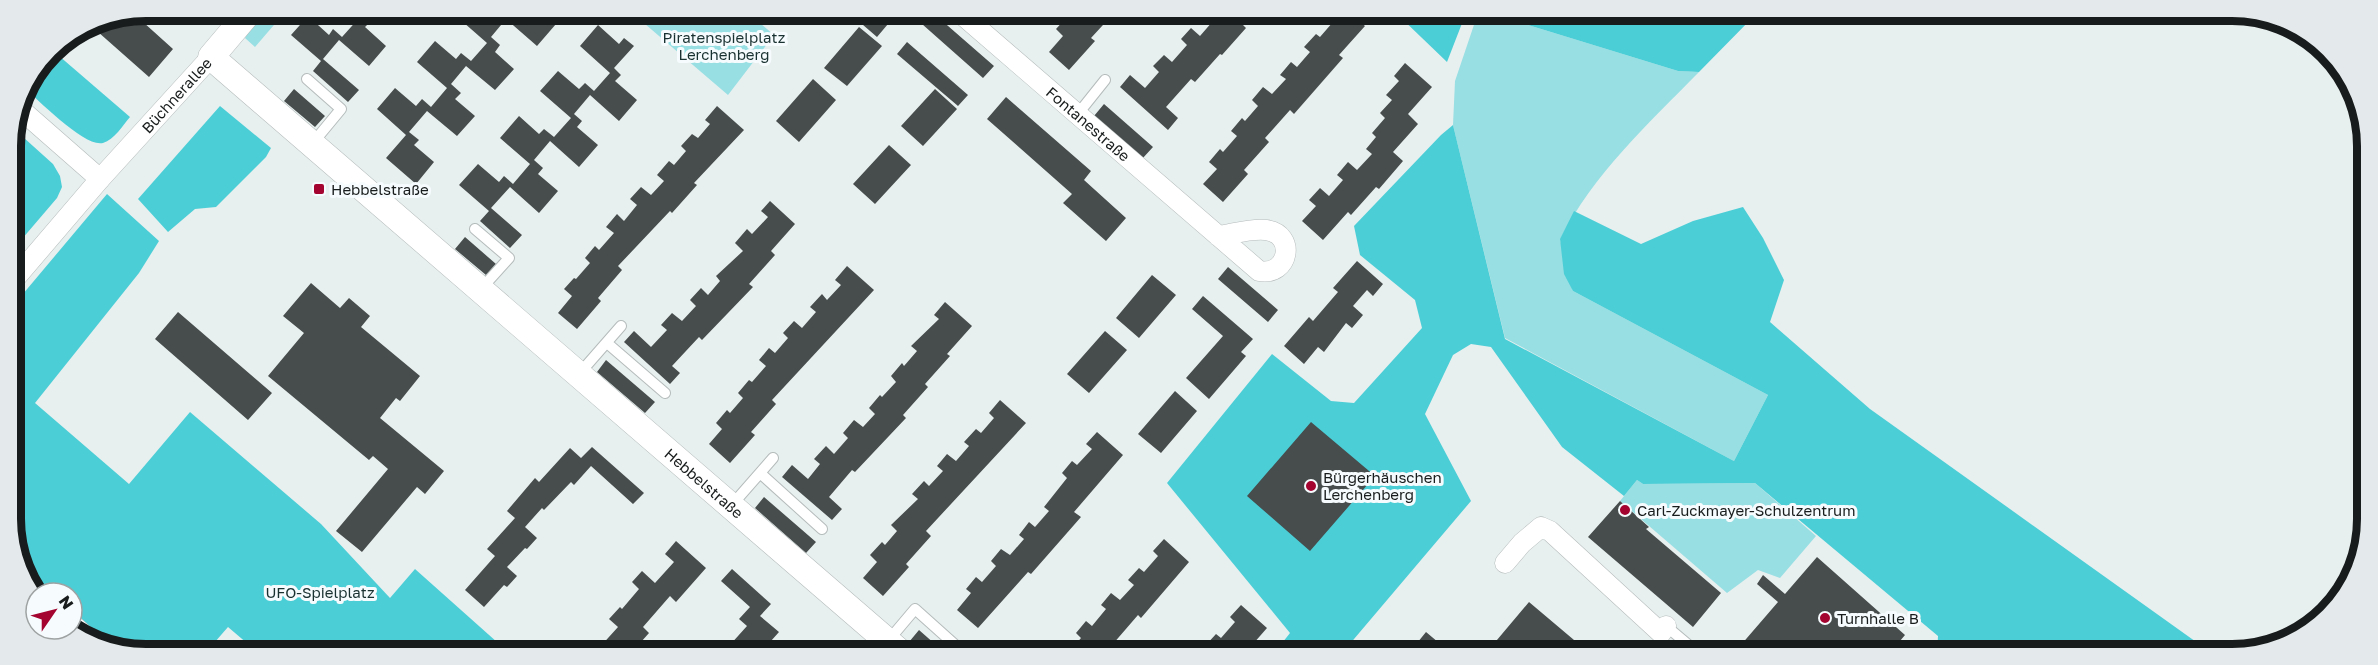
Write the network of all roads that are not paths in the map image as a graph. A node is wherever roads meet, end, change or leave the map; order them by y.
1 (242, 21) edge
2 (969, 21) edge
3 (211, 57) junction
4 (307, 80) dead end
5 (1105, 80) dead end
6 (25, 113) edge
7 (1077, 115) junction
8 (312, 144) junction
9 (100, 179) junction
10 (475, 229) dead end
11 (1218, 236) dead end
12 (21, 271) edge
13 (481, 289) junction
14 (621, 326) dead end
15 (607, 343) junction
16 (579, 374) junction
17 (664, 393) dead end
18 (772, 458) dead end
19 (760, 473) junction
20 (731, 506) junction
21 (822, 529) dead end
22 (1505, 563) dead end
23 (1666, 626) joint
24 (892, 644) edge
25 (895, 644) edge
26 (954, 644) edge
27 (1687, 644) edge

1 - 3 street, Büchnerallee
2 - 7 street, Fontanestraße
3 - 8 street, Hebbelstraße
3 - 9 street, Büchnerallee
4 - 8 lane
5 - 7 lane
6 - 9 street
7 - 11 street, Fontanestraße
8 - 13 street, Hebbelstraße
9 - 12 street, Büchnerallee
10 - 13 lane
13 - 16 street, Hebbelstraße
14 - 15 lane
15 - 16 lane
15 - 17 lane
16 - 20 street, Hebbelstraße
18 - 19 lane
19 - 20 lane
19 - 21 lane
20 - 24 street, Hebbelstraße
22 - 23 street
23 - 27 lane
25 - 26 lane

